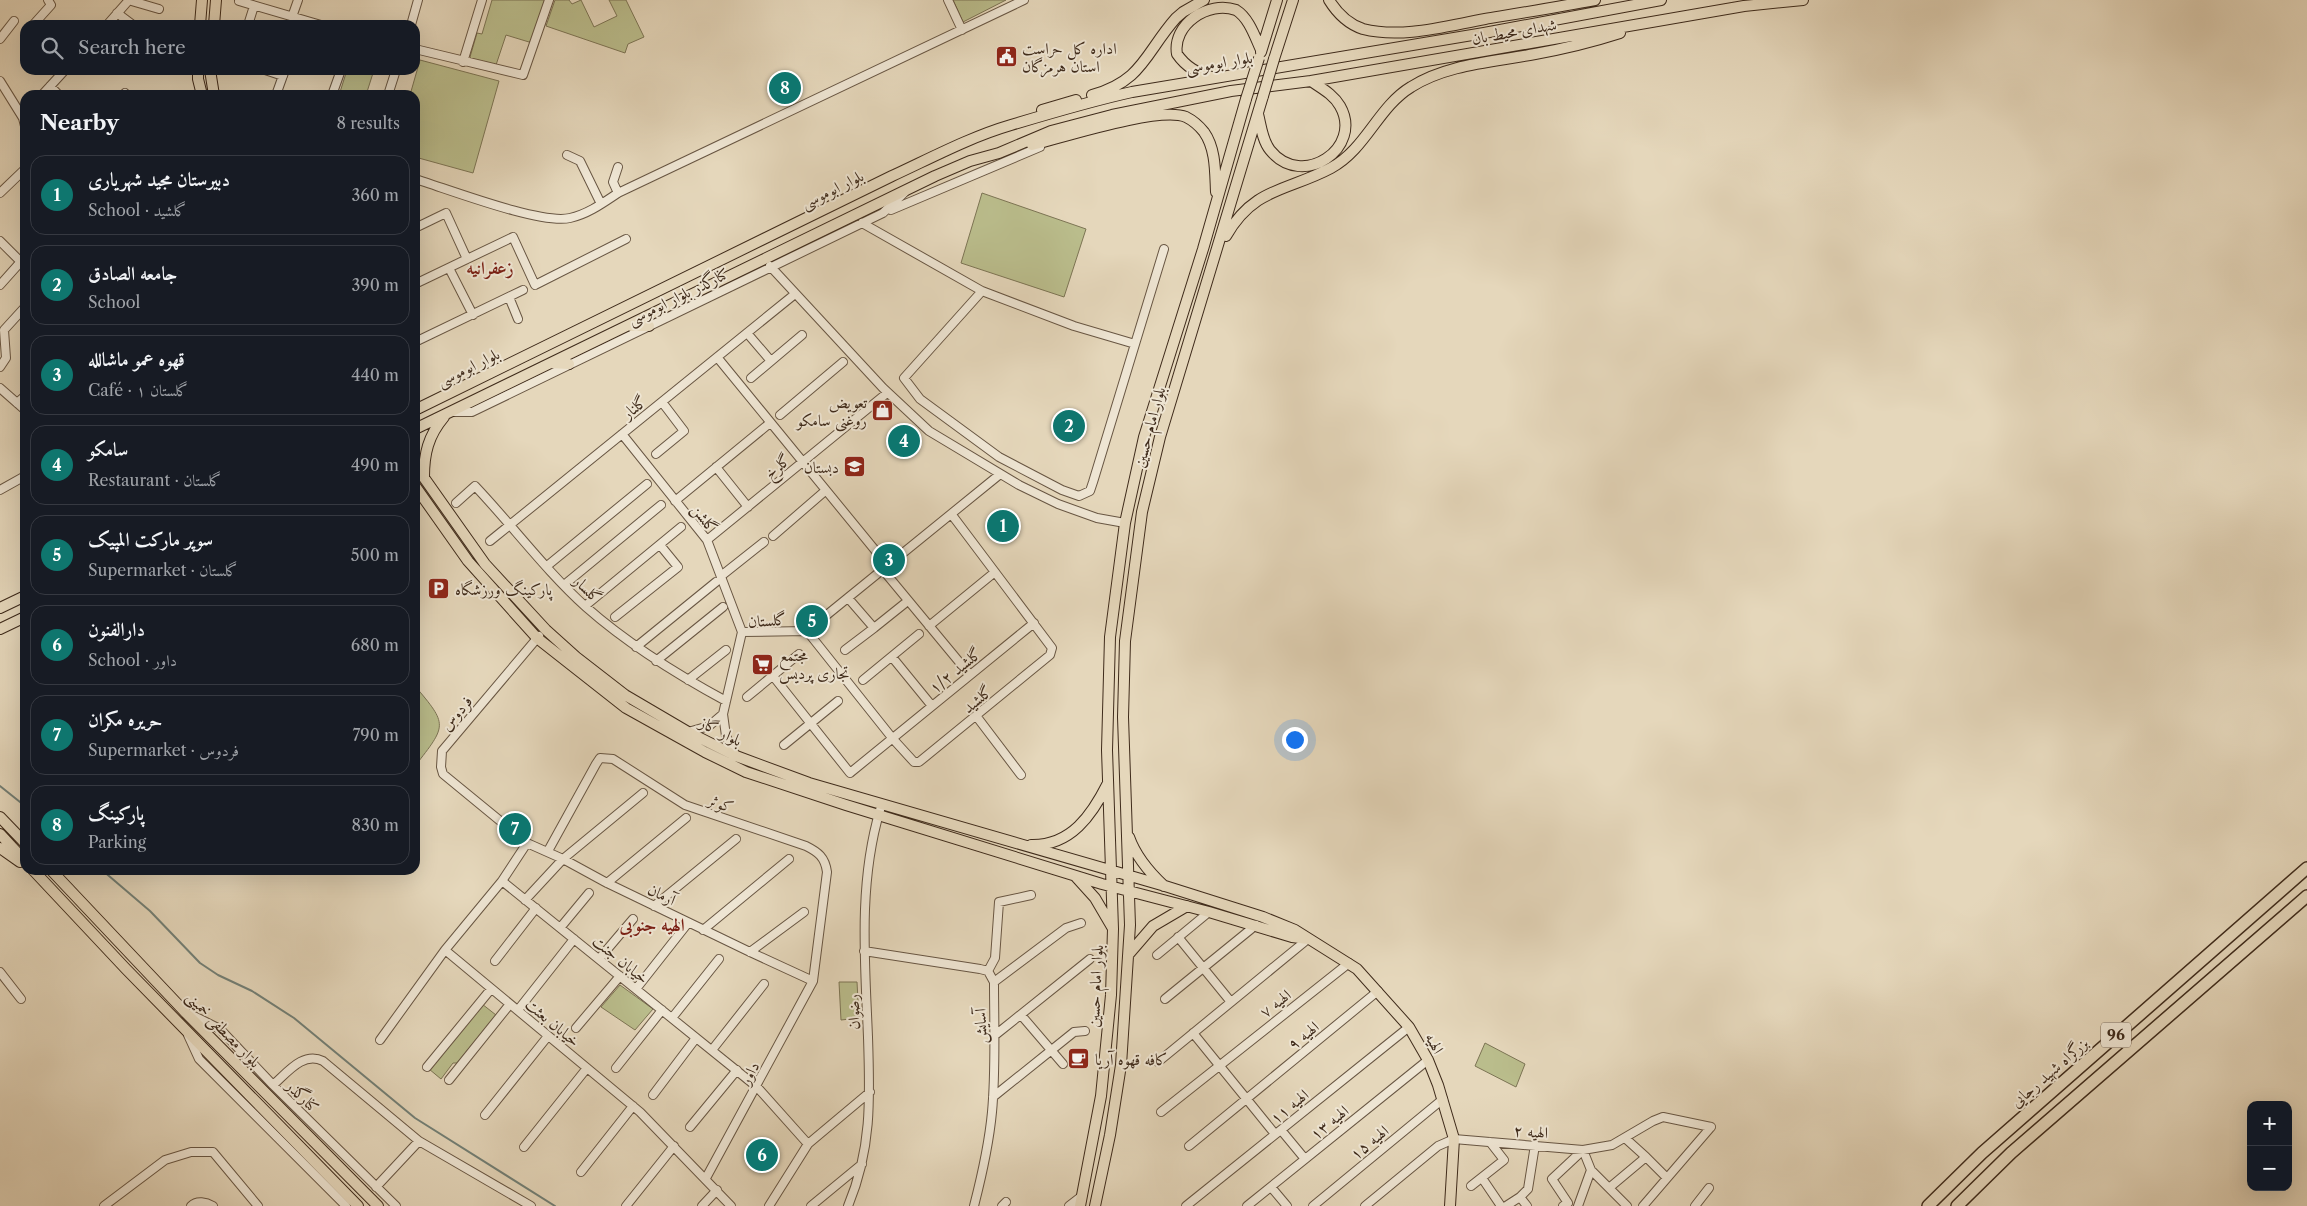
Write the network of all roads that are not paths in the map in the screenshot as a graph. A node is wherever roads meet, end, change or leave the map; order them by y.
1 (48, 0) edge
2 (128, 0) edge
3 (202, 0) edge
4 (216, 0) edge
5 (298, 0) edge
6 (418, 0) edge
7 (482, 0) edge
8 (549, 0) edge
9 (948, 0) edge
10 (1024, 0) edge
11 (1204, 0) edge
12 (1277, 0) edge
13 (1293, 0) edge
14 (1329, 0) edge
15 (1595, 0) edge
16 (1661, 0) edge
17 (1802, 0) edge
18 (247, 3) edge
19 (158, 9) dead end
20 (117, 13) junction
21 (292, 17) junction
22 (38, 20) edge
23 (111, 20) edge
24 (126, 20) edge
25 (200, 20) edge
26 (214, 20) edge
27 (248, 20) edge
28 (297, 20) edge
29 (412, 20) edge
30 (14, 21) dead end
31 (1653, 22) junction
32 (962, 30) junction
33 (0, 39) edge
34 (420, 50) edge
35 (1260, 54) junction
36 (463, 62) junction
37 (1287, 67) joint
38 (60, 75) edge
39 (198, 75) edge
40 (211, 75) edge
41 (283, 75) edge
42 (338, 75) edge
43 (394, 75) edge
44 (1216, 78) junction
45 (1311, 80) junction
46 (1, 83) edge
47 (50, 86) junction
48 (46, 90) edge
49 (54, 90) edge
50 (201, 90) edge
51 (213, 90) edge
52 (278, 90) edge
53 (334, 90) edge
54 (390, 90) edge
55 (1230, 91) joint
56 (20, 111) edge
57 (1258, 114) junction
58 (1012, 125) junction
59 (1062, 137) junction
60 (999, 153) junction
61 (567, 155) dead end
62 (618, 167) dead end
63 (20, 173) edge
64 (420, 181) edge
65 (908, 189) junction
66 (0, 193) edge
67 (618, 193) junction
68 (1217, 200) junction
69 (601, 204) junction
70 (883, 213) junction
71 (862, 223) junction
72 (420, 226) edge
73 (626, 239) dead end
74 (0, 241) edge
75 (1164, 250) dead end
76 (1216, 252) junction
77 (20, 258) edge
78 (467, 259) junction
79 (20, 263) edge
80 (770, 266) junction
81 (448, 268) junction
82 (420, 282) edge
83 (0, 285) edge
84 (523, 290) dead end
85 (982, 291) junction
86 (795, 294) junction
87 (509, 297) junction
88 (20, 312) edge
89 (473, 315) junction
90 (518, 319) dead end
91 (627, 326) junction
92 (649, 326) junction
93 (747, 333) junction
94 (802, 335) dead end
95 (420, 340) edge
96 (1136, 344) junction
97 (717, 358) junction
98 (771, 361) junction
99 (843, 362) dead end
100 (550, 363) junction
101 (569, 364) junction
102 (0, 367) edge
103 (750, 378) dead end
104 (0, 388) edge
105 (887, 393) junction
106 (20, 401) edge
107 (662, 402) junction
108 (17, 404) junction
109 (20, 406) edge
110 (420, 407) edge
111 (449, 413) junction
112 (780, 415) dead end
113 (770, 423) junction
114 (420, 427) edge
115 (622, 434) junction
116 (656, 454) dead end
117 (802, 463) junction
118 (716, 467) junction
119 (420, 472) edge
120 (999, 475) junction
121 (424, 478) junction
122 (20, 479) edge
123 (646, 484) dead end
124 (0, 490) edge
125 (826, 490) junction
126 (420, 493) edge
127 (675, 501) junction
128 (456, 503) dead end
129 (661, 505) dead end
130 (748, 507) junction
131 (952, 515) junction
132 (510, 523) junction
133 (1124, 523) junction
134 (681, 527) dead end
135 (773, 536) dead end
136 (707, 540) junction
137 (490, 541) dead end
138 (764, 542) dead end
139 (660, 545) junction
140 (547, 566) junction
141 (886, 568) junction
142 (995, 572) junction
143 (718, 579) junction
144 (564, 585) junction
145 (20, 598) edge
146 (848, 598) junction
147 (904, 604) dead end
148 (585, 606) junction
149 (723, 607) dead end
150 (0, 608) edge
151 (615, 617) dead end
152 (20, 619) edge
153 (1034, 623) junction
154 (929, 626) junction
155 (874, 628) junction
156 (0, 629) edge
157 (546, 630) junction
158 (742, 632) junction
159 (807, 632) junction
160 (919, 634) dead end
161 (537, 638) junction
162 (636, 647) junction
163 (726, 650) dead end
164 (845, 650) dead end
165 (799, 654) dead end
166 (892, 657) junction
167 (656, 661) junction
168 (970, 675) junction
169 (773, 676) junction
170 (688, 680) junction
171 (863, 680) dead end
172 (747, 697) dead end
173 (726, 701) junction
174 (838, 701) dead end
175 (932, 706) junction
176 (723, 714) junction
177 (977, 717) junction
178 (812, 724) junction
179 (688, 732) junction
180 (893, 739) junction
181 (784, 745) dead end
182 (736, 756) junction
183 (1021, 775) dead end
184 (1108, 782) junction
185 (643, 793) dead end
186 (880, 810) junction
187 (0, 817) edge
188 (686, 818) dead end
189 (1126, 830) junction
190 (0, 834) edge
191 (20, 838) edge
192 (736, 839) dead end
193 (527, 843) junction
194 (1020, 845) junction
195 (0, 848) edge
196 (548, 852) junction
197 (20, 856) edge
198 (563, 859) junction
199 (789, 859) dead end
200 (20, 862) edge
201 (2307, 868) edge
202 (1111, 871) junction
203 (1071, 872) junction
204 (38, 875) edge
205 (56, 875) edge
206 (1128, 876) junction
207 (502, 881) junction
208 (607, 883) junction
209 (1112, 886) junction
210 (1165, 886) junction
211 (1128, 891) junction
212 (589, 893) dead end
213 (1031, 894) dead end
214 (2307, 896) edge
215 (525, 900) junction
216 (654, 906) junction
217 (1187, 906) junction
218 (536, 908) junction
219 (804, 912) dead end
220 (1209, 912) junction
221 (633, 919) dead end
222 (688, 922) junction
223 (1082, 923) dead end
224 (1256, 925) junction
225 (560, 928) junction
226 (1113, 929) junction
227 (703, 930) junction
228 (1178, 937) junction
229 (574, 939) junction
230 (1308, 939) junction
231 (445, 950) junction
232 (864, 951) junction
233 (750, 952) junction
234 (1128, 955) junction
235 (1157, 955) dead end
236 (136, 958) junction
237 (599, 959) junction
238 (719, 959) dead end
239 (1090, 959) dead end
240 (495, 961) dead end
241 (1349, 963) junction
242 (1203, 968) junction
243 (126, 969) junction
244 (988, 971) junction
245 (0, 972) edge
246 (620, 976) junction
247 (813, 981) junction
248 (994, 982) junction
249 (764, 984) dead end
250 (491, 989) junction
251 (636, 989) junction
252 (1378, 991) junction
253 (21, 999) dead end
254 (1165, 1000) dead end
255 (1231, 1002) junction
256 (510, 1004) junction
257 (518, 1010) junction
258 (662, 1010) junction
259 (186, 1012) junction
260 (1021, 1015) junction
261 (672, 1018) junction
262 (1408, 1027) junction
263 (576, 1028) dead end
264 (185, 1029) junction
265 (1085, 1031) dead end
266 (1193, 1034) junction
267 (548, 1036) junction
268 (994, 1036) junction
269 (696, 1038) junction
270 (380, 1040) dead end
271 (712, 1050) junction
272 (1052, 1051) junction
273 (1428, 1060) junction
274 (1158, 1062) dead end
275 (1063, 1064) dead end
276 (1218, 1065) junction
277 (427, 1067) dead end
278 (587, 1068) junction
279 (616, 1068) dead end
280 (737, 1070) junction
281 (449, 1080) dead end
282 (273, 1086) junction
283 (757, 1087) junction
284 (870, 1092) junction
285 (653, 1095) dead end
286 (993, 1097) junction
287 (1247, 1099) junction
288 (1443, 1099) junction
289 (633, 1106) junction
290 (1161, 1112) dead end
291 (485, 1115) dead end
292 (690, 1127) dead end
293 (1278, 1132) junction
294 (1625, 1138) junction
295 (1454, 1139) junction
296 (419, 1141) junction
297 (1490, 1142) junction
298 (808, 1144) junction
299 (1535, 1145) junction
300 (674, 1146) junction
301 (1189, 1146) dead end
302 (524, 1147) dead end
303 (1584, 1150) junction
304 (1646, 1157) junction
305 (1305, 1159) junction
306 (862, 1164) junction
307 (1591, 1170) junction
308 (581, 1172) dead end
309 (706, 1178) junction
310 (1482, 1178) junction
311 (1667, 1178) junction
312 (1471, 1186) dead end
313 (376, 1187) junction
314 (1271, 1187) junction
315 (1609, 1188) junction
316 (1709, 1188) dead end
317 (717, 1190) junction
318 (1520, 1197) junction
319 (1081, 1201) edge
320 (104, 1206) edge
321 (191, 1206) edge
322 (213, 1206) edge
323 (258, 1206) edge
324 (346, 1206) edge
325 (358, 1206) edge
326 (378, 1206) edge
327 (396, 1206) edge
328 (529, 1206) edge
329 (626, 1206) edge
330 (702, 1206) edge
331 (731, 1206) edge
332 (770, 1206) edge
333 (811, 1206) edge
334 (848, 1206) edge
335 (974, 1206) edge
336 (1069, 1206) edge
337 (1095, 1206) edge
338 (1186, 1206) edge
339 (1247, 1206) edge
340 (1288, 1206) edge
341 (1313, 1206) edge
342 (1365, 1206) edge
343 (1450, 1206) edge
344 (1501, 1206) edge
345 (1506, 1206) edge
346 (1527, 1206) edge
347 (1563, 1206) edge
348 (1578, 1206) edge
349 (1627, 1206) edge
350 (1643, 1206) edge
351 (1695, 1206) edge
352 (1928, 1206) edge
353 (1957, 1206) edge

1 - 22 street
2 - 19 street
2 - 20 street
3 - 25 main road
4 - 26 main road
5 - 21 street
6 - 29 street
7 - 36 street
8 - 36 street
9 - 32 street
10 - 32 street
11 - 58 main road
12 - 35 main road, بلوار امام حسین
13 - 57 main road, بلوار امام حسین, bridge
14 - 15 main road
16 - 37 main road, شهدای محیط بان
17 - 31 main road, شهدای محیط بان
18 - 21 street
18 - 27 street
20 - 23 street
20 - 24 street
21 - 28 street
30 - 33 street
31 - 45 main road, شهدای محیط بان
31 - 76 main road
32 - 67 street
34 - 36 street
35 - 44 main road
35 - 68 main road, بلوار امام حسین, bridge
37 - 44 main road, بلوار ابوموسی
38 - 47 street
39 - 50 main road
40 - 51 main road
41 - 52 street
42 - 53 street
43 - 54 street
44 - 58 main road, بلوار ابوموسی
45 - 55 main road, شهدای محیط بان
45 - 57 main road
46 - 56 street
47 - 48 street
47 - 49 street
55 - 60 main road, بلوار ابوموسی
57 - 76 main road, بلوار امام حسین
58 - 110 main road, بلوار ابوموسی
59 - 60 main road
59 - 68 main road
59 - 70 street
60 - 65 main road, بلوار ابوموسی
61 - 69 street
62 - 67 street
63 - 66 street
64 - 69 street
65 - 70 street, کنارگذر بلوار ابوموسی
65 - 91 main road, بلوار ابوموسی
67 - 69 street
68 - 133 main road, بلوار امام حسین
70 - 71 street, کنارگذر بلوار ابوموسی
71 - 80 street, کنارگذر بلوار ابوموسی
71 - 85 street
72 - 78 street
73 - 78 street
74 - 77 street
75 - 96 street
76 - 189 main road, بلوار امام حسین
78 - 81 street
79 - 83 street
80 - 86 street
80 - 92 street, کنارگذر بلوار ابوموسی
81 - 82 street
81 - 89 street
84 - 87 street
85 - 96 street
85 - 96 street
86 - 93 street, گلنار
86 - 105 street
87 - 89 street
87 - 90 street
88 - 102 street
89 - 95 street
91 - 92 main road
91 - 100 main road, بلوار ابوموسی
92 - 101 street, کنارگذر بلوار ابوموسی
93 - 97 street, گلنار
93 - 98 street
94 - 98 street
97 - 107 street, گلنار
97 - 113 street
98 - 103 street
99 - 112 street
100 - 101 main road
100 - 111 main road, بلوار ابوموسی
101 - 111 street, کنارگذر بلوار ابوموسی
104 - 108 street
105 - 117 street, گلرخ
105 - 120 street
106 - 108 street
107 - 115 street, گلنار
107 - 116 street
108 - 109 street
111 - 114 main road, بلوار ابوموسی
111 - 121 main road
113 - 117 street
113 - 118 street
115 - 127 street, گلشن
115 - 132 street, گلنار
117 - 125 street
117 - 130 street, گلرخ
118 - 127 street
118 - 130 street
119 - 121 main road, بلوار گاز
120 - 131 street, گلستان
120 - 133 street
121 - 157 main road, بلوار گاز
122 - 124 street
123 - 140 street
125 - 135 street
125 - 141 street
126 - 161 main road, بلوار گاز
127 - 136 street, گلشن
128 - 132 street, گلسار
129 - 144 street
130 - 136 street, گلرخ
131 - 141 street, گلستان
131 - 142 street, گلشید
132 - 137 street, گلنار
132 - 140 street, گلسار
133 - 184 main road, بلوار امام حسین
134 - 139 street
136 - 143 street, گلشن
138 - 143 street
139 - 148 street
139 - 151 street
140 - 144 street, گلسار
141 - 146 street, گلستان
141 - 154 street
142 - 153 street, گلشید
142 - 154 street
143 - 158 street, گلشن
143 - 162 street
144 - 148 street, گلسار
145 - 150 main road
146 - 155 street
146 - 159 street, گلستان
147 - 155 street
148 - 162 street, گلسار
149 - 167 street
152 - 156 main road
153 - 168 street, گلشید ۱/۲
153 - 177 street, گلشید
154 - 168 street
155 - 164 street
157 - 161 street
157 - 179 main road, بلوار گاز
158 - 159 street, گلستان
158 - 173 street, گلستان
159 - 180 street, گلشید
160 - 166 street
161 - 186 main road, بلوار گاز
161 - 193 street, فردوس
162 - 167 street, گلسار
163 - 170 street
165 - 169 street
166 - 171 street
166 - 175 street
167 - 170 street, گلسار
168 - 175 street, گلشید ۱/۲
169 - 172 street
169 - 178 street
170 - 173 street, گلسار
173 - 176 street, گلستان
174 - 178 street
175 - 180 street, گلشید ۱/۲
176 - 179 street
176 - 182 street, گلستان
177 - 180 street, گلشید
177 - 183 street
178 - 180 street, گلشید ۱/۲
178 - 181 street
179 - 182 main road, بلوار گاز
182 - 186 main road, بلوار گاز
184 - 194 main road
184 - 202 main road, بلوار امام حسین
185 - 198 street
186 - 194 main road, بلوار گاز
186 - 203 main road, بلوار گاز
186 - 232 street, رضوان
187 - 191 main road
188 - 208 street
189 - 206 main road, بلوار امام حسین
189 - 210 main road
190 - 197 main road
192 - 216 street
193 - 196 street, آرمان
193 - 207 street
194 - 202 main road, بلوار گاز
195 - 200 main road
196 - 198 street, آرمان
196 - 247 street, کوثر
198 - 208 street, آرمان
198 - 215 street
199 - 227 street
201 - 352 highway, بزرگراه شهید رجایی / 96
202 - 206 main road, بلوار گاز
202 - 209 main road, بلوار امام حسین
203 - 209 main road, بلوار گاز
203 - 226 main road
204 - 243 main road, بلوار مصطفی خمینی
205 - 236 main road, بلوار مصطفی خمینی
206 - 210 main road, الهیه
206 - 211 main road, بلوار امام حسین
207 - 215 street, خیابان جنت
207 - 231 street
208 - 216 street, آرمان
209 - 211 main road, بلوار گاز
209 - 226 main road, بلوار امام حسین
210 - 230 main road, الهیه
211 - 217 main road, الهیه
211 - 234 main road, بلوار امام حسین
212 - 225 street
213 - 244 street
214 - 353 highway, 96
215 - 218 street, خیابان جنت
216 - 222 street, آرمان
217 - 220 main road, الهیه
217 - 234 main road
218 - 225 street, خیابان جنت
218 - 240 street
219 - 233 street
220 - 224 main road, الهیه
220 - 228 street
221 - 237 street
222 - 227 street, آرمان
222 - 251 street
223 - 248 street
224 - 230 main road, الهیه
224 - 242 street
225 - 229 street, خیابان جنت
226 - 319 main road, بلوار امام حسین
227 - 233 street, آرمان
228 - 235 street
228 - 242 street
229 - 237 street, خیابان جنت
229 - 257 street
230 - 241 main road, الهیه
230 - 255 street
231 - 250 street, خیابان بعثت
231 - 270 street
232 - 244 street
232 - 284 street, رضوان
233 - 247 street, آرمان
234 - 337 main road, بلوار امام حسین
236 - 243 main road
236 - 259 main road, بلوار مصطفی خمینی
237 - 246 street, خیابان جنت
238 - 261 street
239 - 260 street
241 - 252 main road, الهیه
241 - 276 street, الهیه ۷
242 - 254 street
242 - 255 street
243 - 264 main road, بلوار مصطفی خمینی
244 - 248 street, آسایش
245 - 253 street
246 - 251 street, خیابان جنت
246 - 263 street
247 - 283 street, داور
248 - 268 street, آسایش
249 - 271 street
250 - 256 street, خیابان بعثت
250 - 277 street
251 - 258 street, خیابان جنت
252 - 262 main road, الهیه
252 - 287 street, الهیه ۹
255 - 266 street
256 - 257 street, خیابان بعثت
256 - 281 street
257 - 267 street, خیابان بعثت
258 - 261 street, خیابان جنت
258 - 279 street
259 - 282 street, کنارگذر
259 - 326 main road, بلوار مصطفی خمینی
260 - 268 street
260 - 272 street
261 - 269 street, خیابان جنت
262 - 273 main road, الهیه
262 - 293 street, الهیه ۱۱
264 - 324 street
264 - 325 main road, بلوار مصطفی خمینی
265 - 272 street
266 - 274 street
266 - 276 street
267 - 278 street, خیابان بعثت
267 - 291 street
268 - 286 street, آسایش
269 - 271 street, خیابان جنت
269 - 285 street
271 - 280 street, خیابان جنت
272 - 275 street
272 - 286 street
273 - 288 main road, الهیه
273 - 305 street, الهیه ۱۳
276 - 287 street
276 - 290 street, الهیه ۷
278 - 289 street, خیابان بعثت
278 - 302 street
280 - 283 street, خیابان جنت
280 - 292 street
282 - 296 street
282 - 313 street, کنارگذر
283 - 298 street, خیابان جنت
283 - 309 street, داور
284 - 298 street
284 - 306 street, رضوان
286 - 335 street, آسایش
287 - 293 street
287 - 301 street, الهیه ۹
288 - 295 main road, الهیه
288 - 341 street, الهیه ۱۵
289 - 300 street, خیابان بعثت
289 - 308 street
293 - 305 street
293 - 338 street, الهیه ۱۱
294 - 303 street, الهیه ۲
294 - 304 street
294 - 311 street, الهیه ۲
295 - 297 street, الهیه ۲
295 - 342 street
295 - 343 main road, الهیه
296 - 313 street
296 - 328 street
297 - 299 street, الهیه ۲
297 - 310 street
298 - 332 street
299 - 303 street, الهیه ۲
299 - 318 street
300 - 309 street, خیابان بعثت
300 - 329 street
303 - 307 street
303 - 347 street
304 - 311 street
304 - 315 street
305 - 314 street, الهیه ۱۳
306 - 333 street
306 - 334 street, رضوان
307 - 315 street
307 - 348 street
309 - 317 street, خیابان بعثت
310 - 312 street
310 - 344 street
311 - 350 street
313 - 327 street, کنارگذر
314 - 339 street, الهیه ۱۳
314 - 340 street
315 - 349 street
316 - 351 street
317 - 330 street
317 - 331 street, خیابان بعثت
318 - 345 street
318 - 346 street
319 - 336 street
320 - 323 street
321 - 322 street

